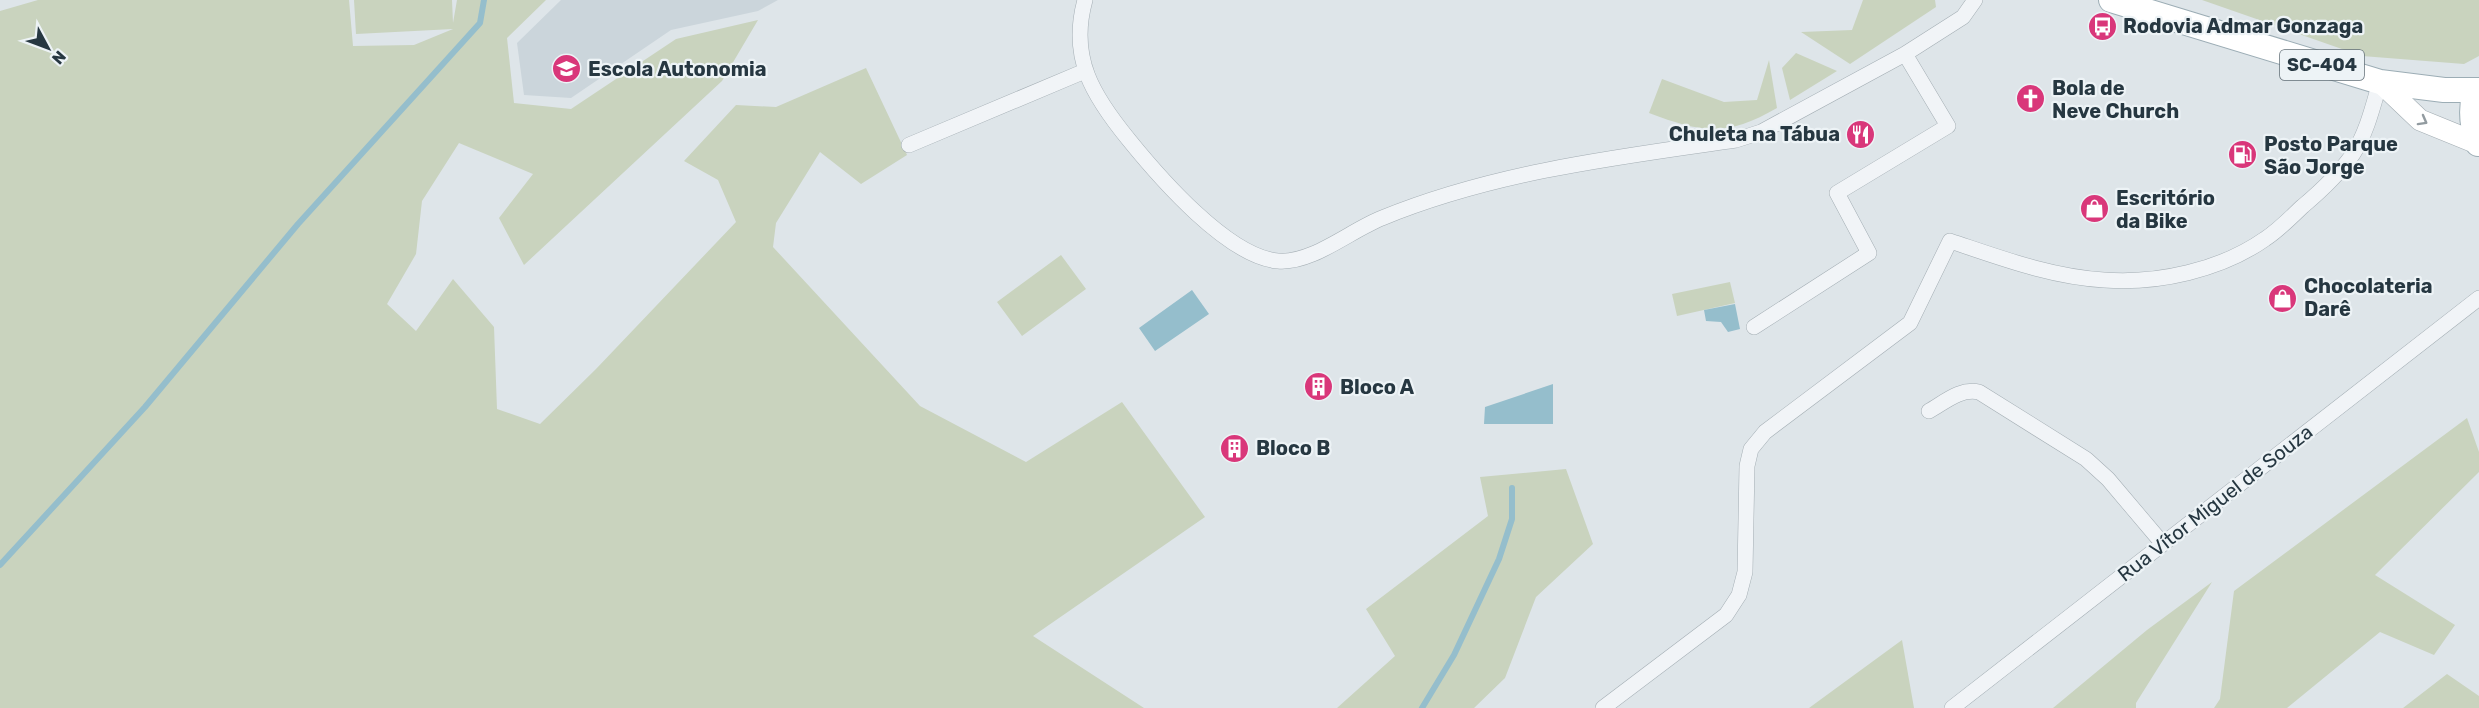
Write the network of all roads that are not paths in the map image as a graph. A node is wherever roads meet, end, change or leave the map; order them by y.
1 (1086, 0) edge
2 (1975, 0) edge
3 (2111, 0) edge
4 (1905, 54) junction
5 (1085, 71) junction
6 (2380, 82) junction
7 (2477, 90) edge
8 (2477, 134) edge
9 (909, 145) dead end
10 (2479, 298) edge
11 (1754, 327) dead end
12 (1929, 411) dead end
13 (2163, 544) junction
14 (1603, 708) edge
15 (1952, 708) edge

1 - 5 street
2 - 4 street
3 - 6 main road, SC-404
4 - 5 street
4 - 11 street
5 - 9 street
6 - 7 main road, SC-404
6 -> 8 main road
6 - 14 street
7 - 8 main road
10 - 13 street, Rua Vítor Miguel de Souza
12 - 13 street
13 - 15 street, Rua Vítor Miguel de Souza

